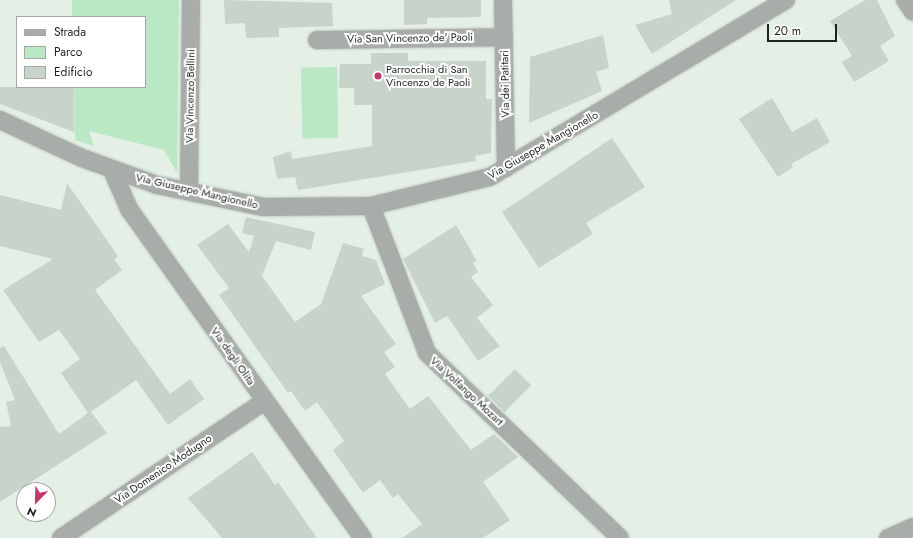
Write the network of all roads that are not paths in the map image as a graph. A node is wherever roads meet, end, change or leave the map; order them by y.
1 (191, 0) edge
2 (503, 0) edge
3 (786, 0) edge
4 (905, 0) edge
5 (913, 12) edge
6 (504, 37) junction
7 (317, 40) dead end
8 (0, 120) edge
9 (506, 168) junction
10 (112, 170) junction
11 (189, 191) junction
12 (371, 206) junction
13 (265, 401) junction
14 (913, 527) edge
15 (61, 538) edge
16 (363, 538) edge
17 (620, 538) edge
18 (888, 538) edge

1 - 11 street, Via Vincenzo Bellini
2 - 6 street, Via dei Patitari
3 - 9 street, Via Giuseppe Mangionello
4 - 5 street
6 - 7 street, Via San Vincenzo de' Paoli
6 - 9 street, Via dei Patitari
8 - 10 street, Via Giuseppe Mangionello
9 - 12 street, Via Giuseppe Mangionello
10 - 11 street, Via Giuseppe Mangionello
10 - 13 street, Via degli Olita
11 - 12 street, Via Giuseppe Mangionello
12 - 17 street, Via Volfango Mozart
13 - 15 street, Via Domenico Modugno
13 - 16 street, Via degli Olita
14 - 18 street

